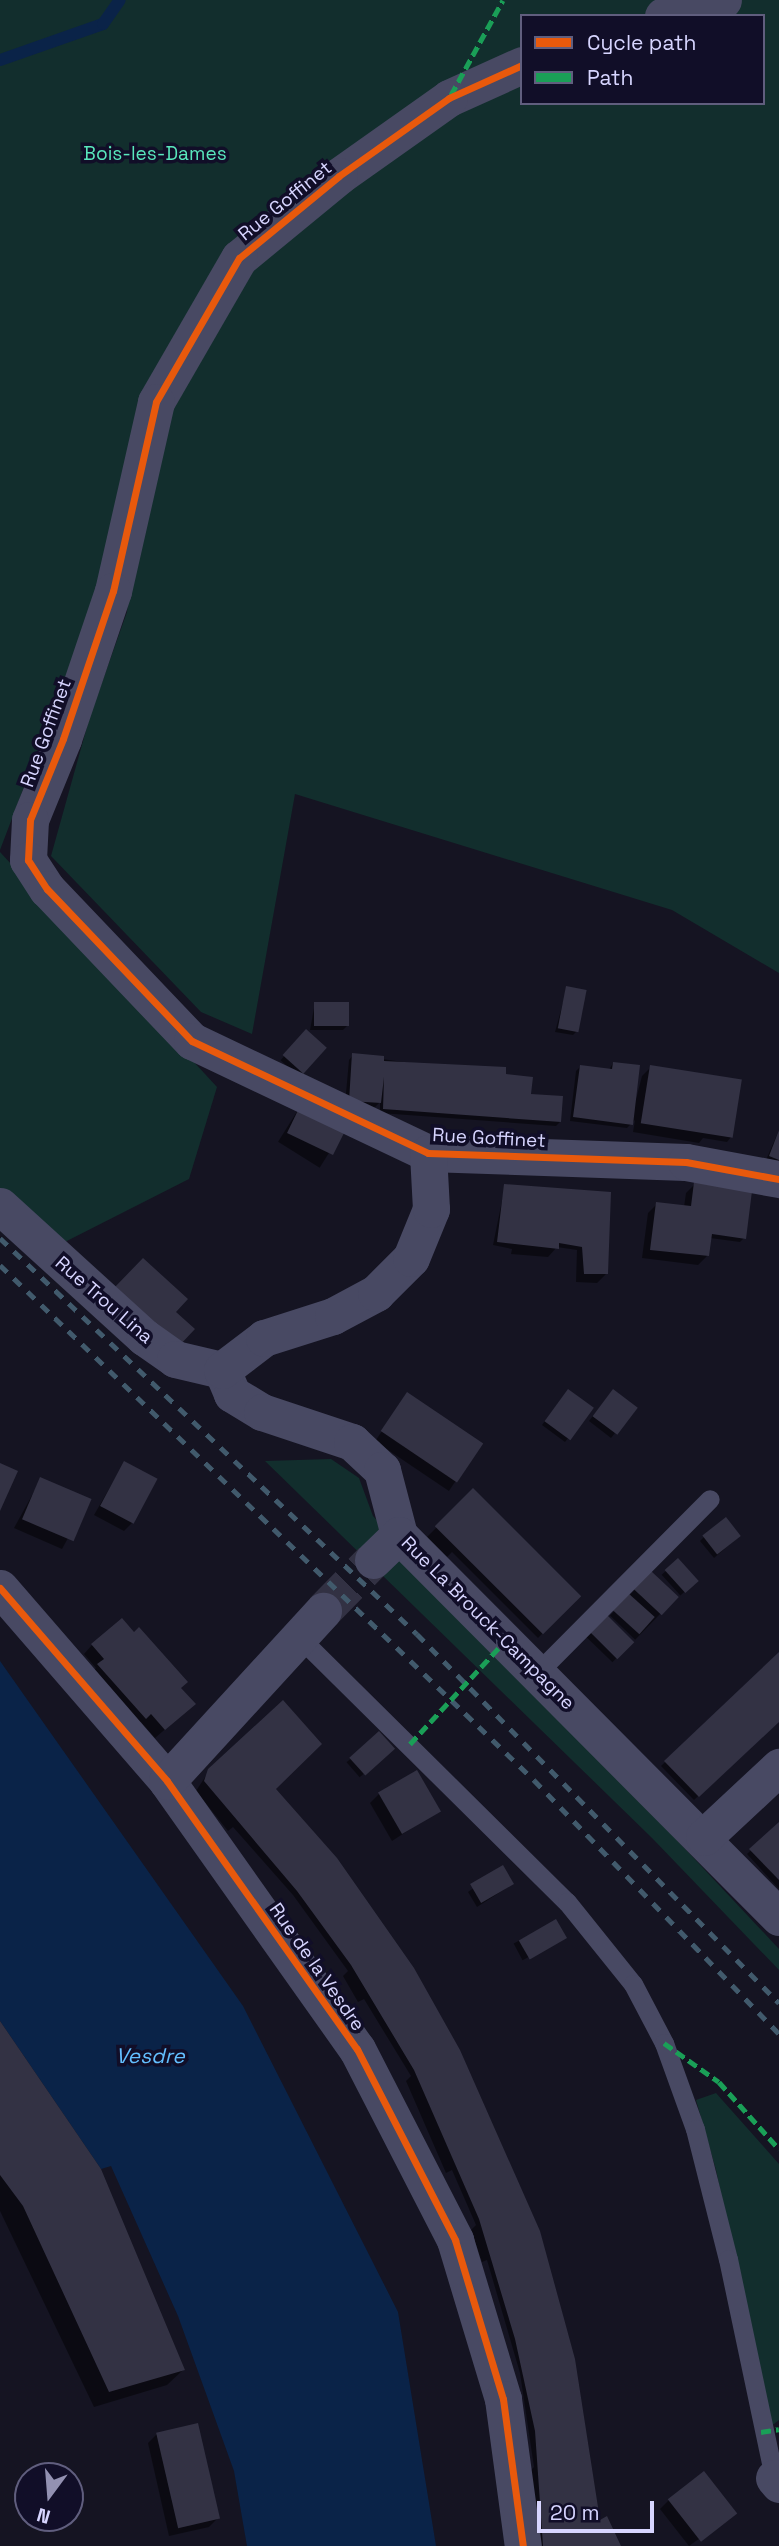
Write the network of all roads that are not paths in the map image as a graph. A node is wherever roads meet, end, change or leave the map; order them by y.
1 (723, 0) edge
2 (670, 14) edge
3 (520, 66) edge
4 (428, 1153) junction
5 (779, 1179) edge
6 (0, 1206) edge
7 (222, 1370) junction
8 (710, 1499) dead end
9 (398, 1535) junction
10 (373, 1560) tunnel mouth
11 (0, 1588) edge
12 (311, 1624) joint
13 (537, 1673) junction
14 (779, 1767) edge
15 (167, 1781) junction
16 (704, 1838) junction
17 (779, 1917) edge
18 (777, 2481) edge
19 (523, 2546) edge

1 - 2 street
3 - 4 street, Rue Goffinet
4 - 5 street, Rue Goffinet
4 - 7 street, Rue Goffinet
6 - 7 street, Rue Trou Lina
7 - 9 street, Rue La Brouck-Campagne
8 - 13 lane
9 - 10 street
9 - 13 street, Rue La Brouck-Campagne
11 - 15 street, Rue de la Vesdre
12 - 15 street
12 - 18 lane
13 - 16 street, Rue La Brouck-Campagne
14 - 16 street
15 - 19 street, Rue de la Vesdre
16 - 17 street, Rue La Brouck-Campagne

